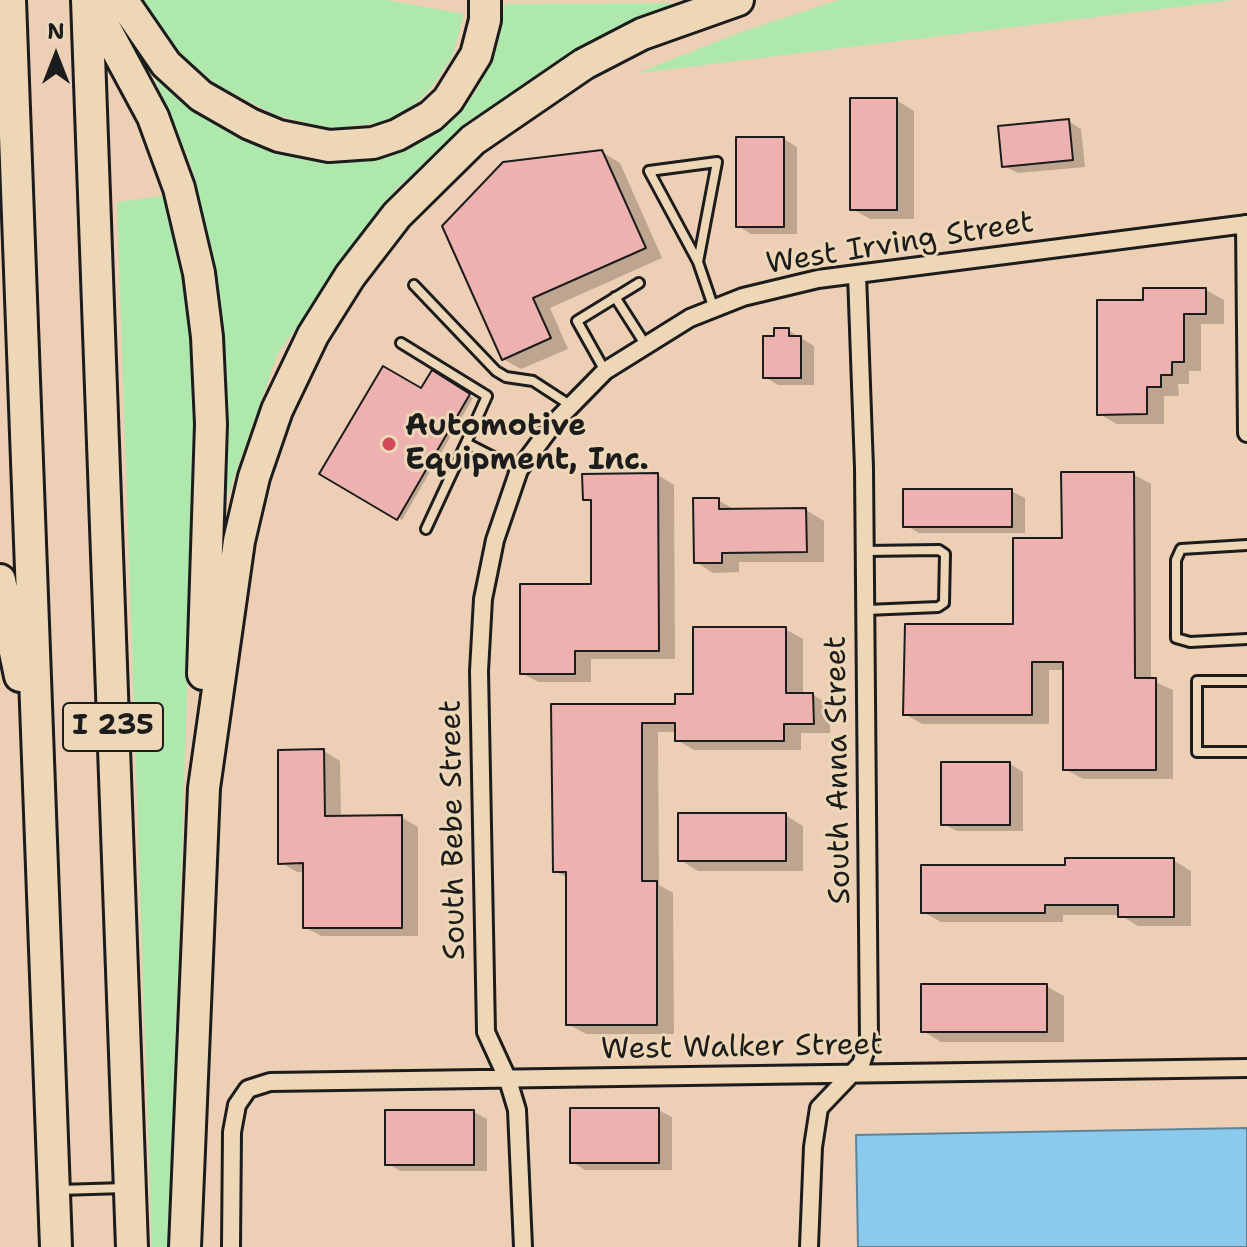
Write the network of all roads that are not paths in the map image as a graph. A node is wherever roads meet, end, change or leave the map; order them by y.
1 (10, 0) edge
2 (88, 0) edge
3 (122, 0) edge
4 (485, 0) edge
5 (738, 0) edge
6 (1246, 224) edge
7 (698, 262) junction
8 (857, 274) junction
9 (639, 283) dead end
10 (414, 285) dead end
11 (615, 297) junction
12 (714, 310) junction
13 (401, 343) dead end
14 (645, 344) junction
15 (605, 371) junction
16 (570, 405) junction
17 (554, 423) joint
18 (1247, 433) edge
19 (466, 443) junction
20 (519, 470) junction
21 (426, 529) dead end
22 (1247, 545) edge
23 (865, 551) junction
24 (0, 580) edge
25 (865, 610) junction
26 (1247, 639) edge
27 (1247, 681) edge
28 (38, 731) junction
29 (1247, 752) edge
30 (204, 788) junction
31 (1247, 1068) edge
32 (850, 1075) junction
33 (508, 1080) junction
34 (130, 1188) junction
35 (54, 1190) junction
36 (56, 1247) edge
37 (132, 1247) edge
38 (185, 1247) edge
39 (231, 1247) edge
40 (523, 1247) edge
41 (809, 1247) edge

1 - 28 highway, I 235
2 - 30 highway
2 - 34 highway, I 235
3 - 4 highway
5 - 30 highway
6 - 8 street, West Irving Street
6 - 18 street
7 - 7 lane
7 - 12 lane
8 - 12 street, West Irving Street
8 - 23 street, South Anna Street
9 - 11 lane
10 - 16 lane
11 - 14 lane
11 - 15 lane
12 - 14 street, West Irving Street
13 - 19 lane
14 - 15 street, West Irving Street
15 - 16 street, West Irving Street
16 - 17 street, West Irving Street
17 - 20 street, South Bebe Street
19 - 20 lane
19 - 21 lane
20 - 33 street, South Bebe Street
22 - 26 lane
23 - 25 street, South Anna Street
23 - 25 lane
24 - 28 highway
25 - 32 street, South Anna Street
27 - 29 lane
28 - 35 highway, I 235
30 - 38 highway
31 - 32 street, West Walker Street
32 - 33 street, West Walker Street
32 - 41 street, South Anna Street
33 - 39 street, West Walker Street
33 - 40 street, South Bebe Street
34 - 35 lane
34 - 37 highway, I 235
35 - 36 highway, I 235

